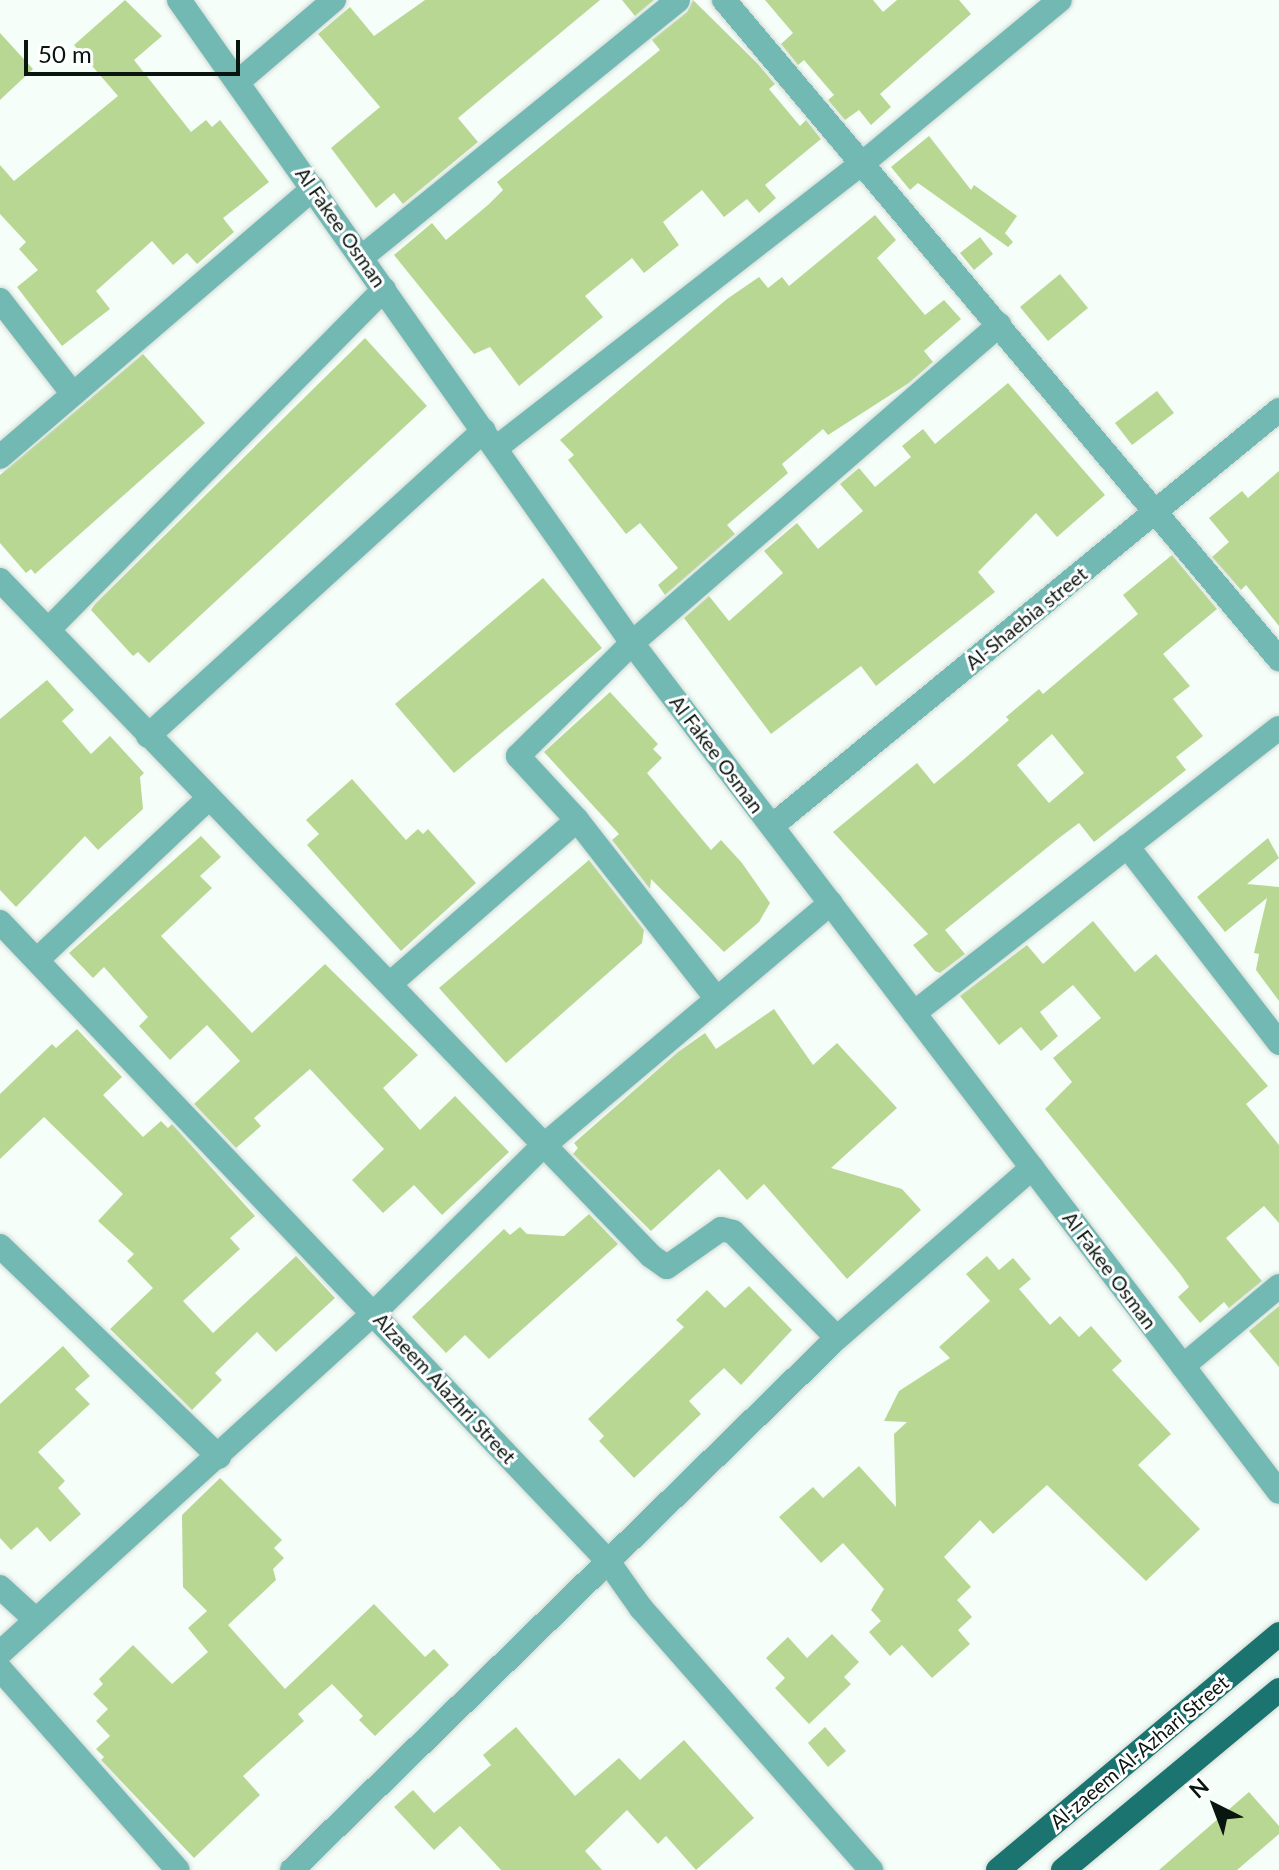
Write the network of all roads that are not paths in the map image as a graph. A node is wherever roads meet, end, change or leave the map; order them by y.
1 (179, 0) edge
2 (334, 0) edge
3 (678, 0) edge
4 (724, 0) edge
5 (1060, 0) edge
6 (239, 81) junction
7 (864, 162) junction
8 (314, 188) junction
9 (362, 257) junction
10 (384, 289) junction
11 (0, 300) edge
12 (999, 325) junction
13 (73, 394) junction
14 (1279, 410) edge
15 (490, 439) junction
16 (0, 457) edge
17 (1155, 512) junction
18 (0, 580) edge
19 (49, 629) junction
20 (632, 643) junction
21 (1279, 659) edge
22 (1279, 728) edge
23 (148, 736) junction
24 (209, 798) junction
25 (577, 820) junction
26 (772, 826) junction
27 (1127, 846) junction
28 (831, 903) junction
29 (0, 922) edge
30 (37, 960) junction
31 (391, 983) junction
32 (716, 998) junction
33 (914, 1013) junction
34 (1279, 1043) edge
35 (542, 1147) junction
36 (1032, 1168) junction
37 (0, 1246) edge
38 (1279, 1286) edge
39 (375, 1312) junction
40 (837, 1338) junction
41 (1183, 1366) junction
42 (219, 1457) junction
43 (1279, 1492) edge
44 (607, 1560) junction
45 (0, 1587) edge
46 (34, 1618) junction
47 (1279, 1634) edge
48 (0, 1653) edge
49 (0, 1669) edge
50 (1279, 1690) edge
51 (178, 1870) edge
52 (292, 1870) edge
53 (871, 1870) edge
54 (998, 1870) edge
55 (1063, 1870) edge

1 - 6 street, Al Fakee Osman
2 - 6 street
3 - 9 street
4 - 7 street
5 - 7 street
6 - 8 street, Al Fakee Osman
7 - 12 street
7 - 15 street
8 - 9 street, Al Fakee Osman
8 - 13 street
9 - 10 street, Al Fakee Osman
10 - 15 street, Al Fakee Osman
10 - 19 street
11 - 13 street
12 - 17 street
12 - 20 street
13 - 16 street
14 - 17 street, Al-Shaebia street
15 - 20 street, Al Fakee Osman
15 - 23 street
17 - 21 street
17 - 26 street, Al-Shaebia street
18 - 19 street
19 - 23 street
20 - 25 street
20 - 26 street, Al Fakee Osman
22 - 27 street
23 - 24 street
24 - 30 street
24 - 31 street
25 - 31 street
25 - 32 street
26 - 28 street, Al Fakee Osman
27 - 33 street
27 - 34 street
28 - 32 street
28 - 33 street, Al Fakee Osman
29 - 30 street, Alzaeem Alazhri Street
30 - 39 street, Alzaeem Alazhri Street
31 - 35 street
32 - 35 street
33 - 36 street, Al Fakee Osman
35 - 39 street
35 - 40 street
36 - 40 street
36 - 41 street, Al Fakee Osman
37 - 42 street
38 - 41 street
39 - 42 street
39 - 44 street, Alzaeem Alazhri Street
40 - 44 street
41 - 43 street, Al Fakee Osman
42 - 46 street
44 - 52 street
44 - 53 street, Alzaeem Alazhri Street
45 - 46 street
46 - 48 street
47 - 54 main road, Al-zaeem Al-Azhari Street
49 - 51 street
50 - 55 main road, Al-zaeem Al-Azhari Street

